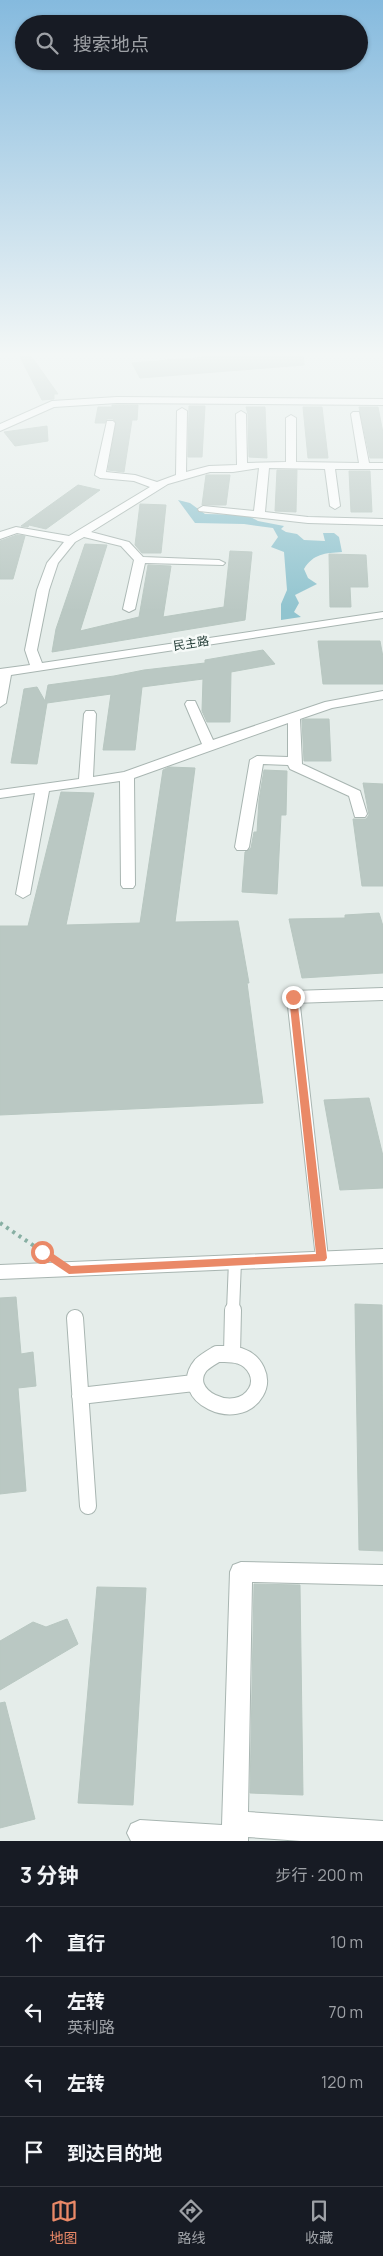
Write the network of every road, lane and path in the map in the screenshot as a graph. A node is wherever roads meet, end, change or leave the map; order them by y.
1 (107, 439) edge
2 (182, 439) edge
3 (241, 439) edge
4 (291, 439) edge
5 (360, 439) edge
6 (264, 465) junction
7 (291, 465) junction
8 (242, 466) junction
9 (330, 466) junction
10 (365, 466) junction
11 (383, 466) edge
12 (181, 477) junction
13 (158, 486) junction
14 (335, 506) dead end
15 (203, 509) dead end
16 (259, 515) junction
17 (383, 522) edge
18 (83, 533) junction
19 (0, 536) edge
20 (71, 540) junction
21 (140, 560) junction
22 (219, 562) dead end
23 (129, 609) dead end
24 (383, 615) edge
25 (37, 667) junction
26 (2, 673) edge
27 (383, 695) edge
28 (0, 702) edge
29 (191, 704) dead end
30 (90, 714) dead end
31 (294, 717) junction
32 (209, 745) junction
33 (295, 761) junction
34 (128, 776) junction
35 (86, 782) junction
36 (43, 788) junction
37 (0, 794) edge
38 (360, 814) dead end
39 (242, 847) dead end
40 (128, 885) dead end
41 (23, 894) dead end
42 (383, 994) edge
43 (0, 1223) edge
44 (383, 1256) edge
45 (322, 1258) junction
46 (235, 1261) junction
47 (69, 1270) junction
48 (0, 1272) edge
49 (75, 1318) dead end
50 (232, 1354) junction
51 (194, 1383) junction
52 (80, 1396) junction
53 (88, 1506) dead end
54 (383, 1575) edge
55 (140, 1833) dead end
56 (235, 1834) edge
57 (383, 1834) edge

1 - 13 street
2 - 12 street
3 - 8 street
4 - 7 street
5 - 10 street
6 - 7 street
6 - 8 street
6 - 16 street
7 - 9 street
8 - 12 street
9 - 10 street
9 - 14 street
10 - 11 street
12 - 13 street
13 - 18 street
15 - 16 street
16 - 17 street
18 - 20 street
18 - 21 street
19 - 20 street
20 - 25 street
21 - 22 street
21 - 23 street
24 - 25 street, 民主路
25 - 26 street, 民主路
26 - 28 street
27 - 31 street
29 - 32 street
30 - 35 street
31 - 32 street
31 - 33 street
32 - 34 street
33 - 38 street
33 - 39 street
34 - 35 street
34 - 40 street
35 - 36 street
36 - 37 street
36 - 41 street
42 - 45 lane
43 - 47 path
44 - 45 street
45 - 46 street
46 - 47 street
46 - 50 lane
47 - 48 street
49 - 52 lane
50 - 51 lane
50 - 51 lane
51 - 52 lane
52 - 53 lane
54 - 56 street
55 - 56 street
56 - 57 street

